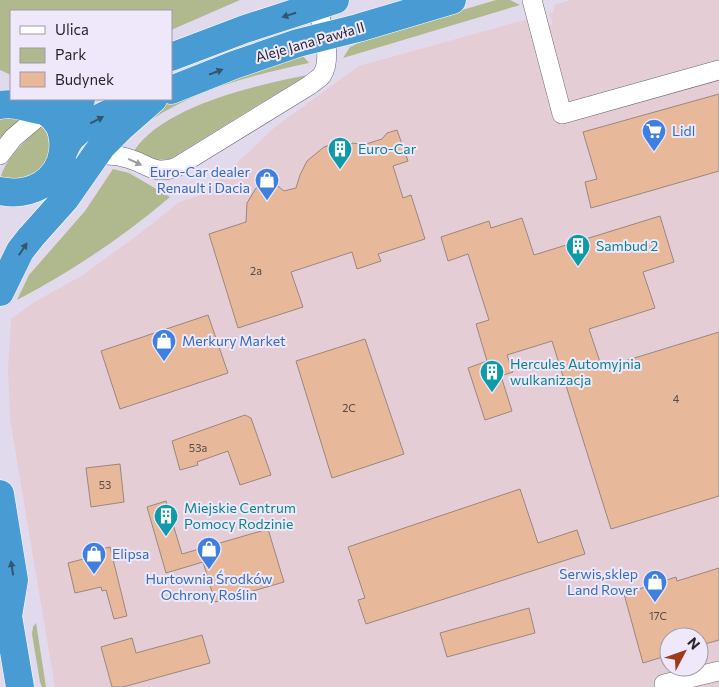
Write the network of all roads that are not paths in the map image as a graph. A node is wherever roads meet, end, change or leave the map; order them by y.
1 (452, 0) edge
2 (532, 0) edge
3 (326, 3) edge
4 (326, 36) junction
5 (172, 57) edge
6 (719, 70) edge
7 (172, 90) edge
8 (78, 100) edge
9 (149, 100) edge
10 (152, 100) edge
11 (0, 105) edge
12 (45, 111) junction
13 (63, 152) junction
14 (0, 155) edge
15 (95, 156) junction
16 (11, 192) edge
17 (0, 215) edge
18 (0, 292) edge
19 (0, 494) edge
20 (4, 608) edge
21 (719, 671) edge
22 (664, 684) dead end
23 (20, 687) edge

1 - 4 highway, Aleje Jana Pawła II
2 - 6 lane
3 - 4 lane
3 -> 5 highway
7 -> 4 highway, Aleje Jana Pawła II
15 -> 4 lane
8 - 12 highway
13 -> 9 highway
10 - 15 highway
11 - 12 highway
12 - 13 highway
12 - 14 lane
13 - 16 highway
18 -> 15 highway
16 - 17 highway
20 -> 19 highway
20 - 23 highway
21 - 22 lane

